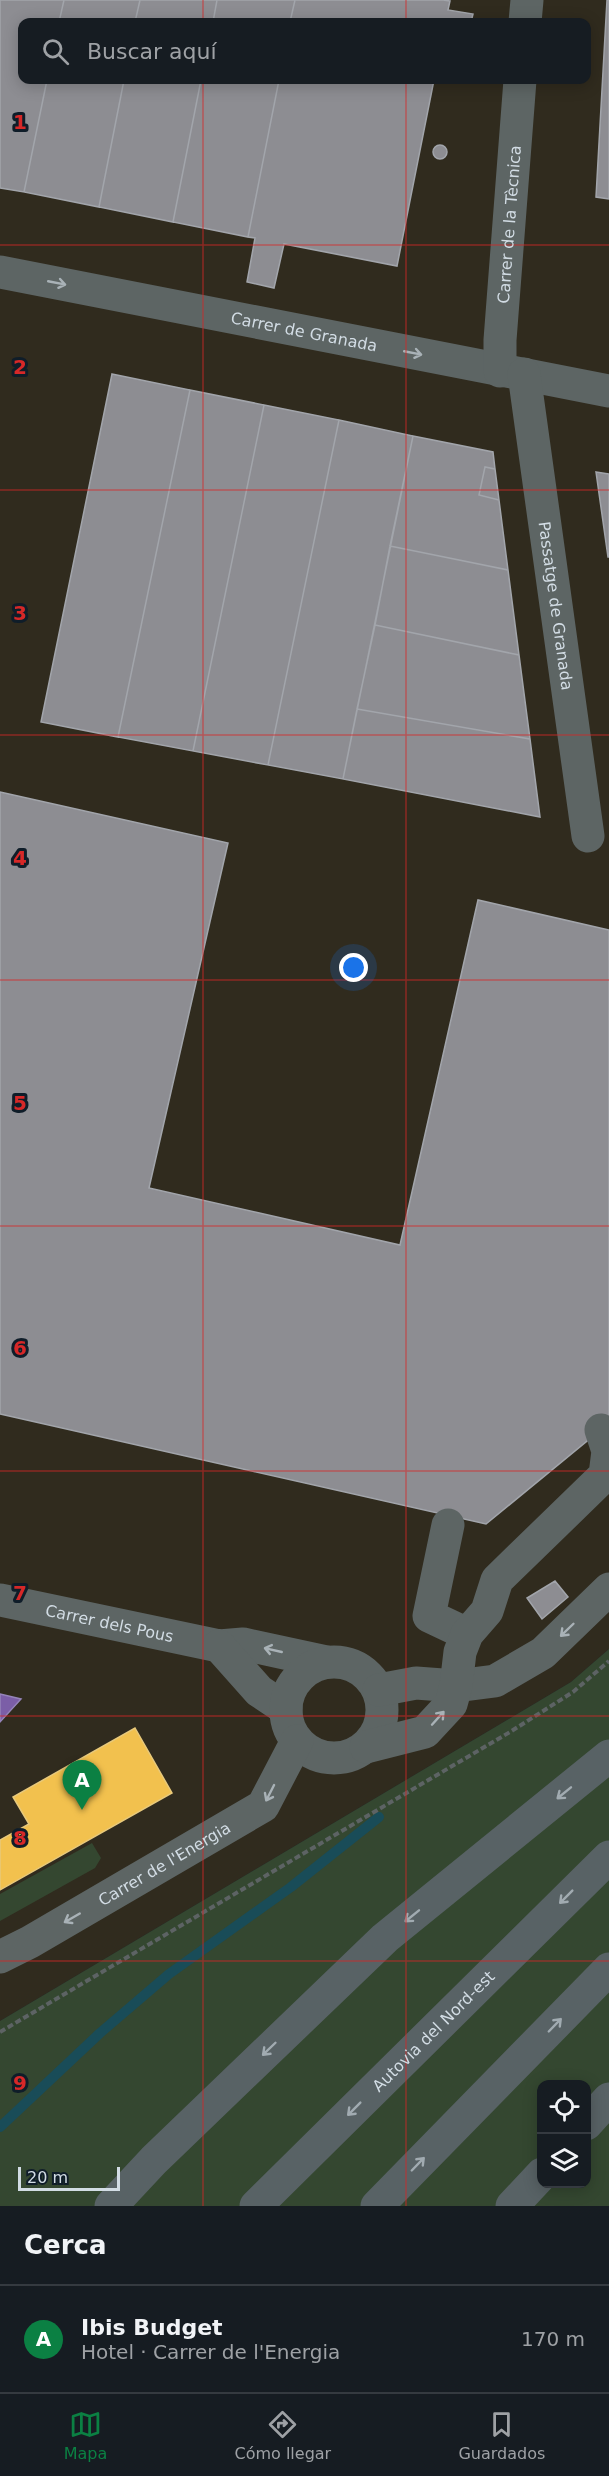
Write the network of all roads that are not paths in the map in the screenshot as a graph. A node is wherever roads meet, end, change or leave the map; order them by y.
1 (527, 0) edge
2 (525, 18) edge
3 (520, 84) edge
4 (0, 272) edge
5 (512, 373) junction
6 (609, 391) edge
7 (588, 837) dead end
8 (601, 1430) dead end
9 (448, 1525) dead end
10 (609, 1590) edge
11 (0, 1600) edge
12 (467, 1635) junction
13 (219, 1646) junction
14 (326, 1662) junction
15 (456, 1686) junction
16 (379, 1690) junction
17 (286, 1709) junction
18 (297, 1741) junction
19 (366, 1747) junction
20 (609, 1756) edge
21 (609, 1857) edge
22 (0, 1957) edge
23 (609, 1969) edge
24 (609, 2099) edge
25 (591, 2119) edge
26 (537, 2179) edge
27 (111, 2206) edge
28 (256, 2206) edge
29 (377, 2206) edge
30 (512, 2206) edge

1 - 2 street
3 - 5 street, Carrer de la Tècnica
4 -> 5 street, Carrer de Granada
5 - 6 street, Carrer de Granada
5 - 7 street, Passatge de Granada
8 - 12 street
9 - 12 street
10 -> 15 street
11 - 13 street, Carrer dels Pous
12 - 15 street
14 -> 13 street, Carrer dels Pous
13 - 17 street
14 - 16 street
14 - 17 street
15 - 16 street
19 -> 15 street
16 - 19 street
17 - 18 street
18 - 19 street
18 -> 22 street, Carrer de l'Energia
20 -> 27 highway
21 -> 28 highway, Autovia del Nord-est
29 -> 23 highway
24 - 25 highway
26 - 30 highway

